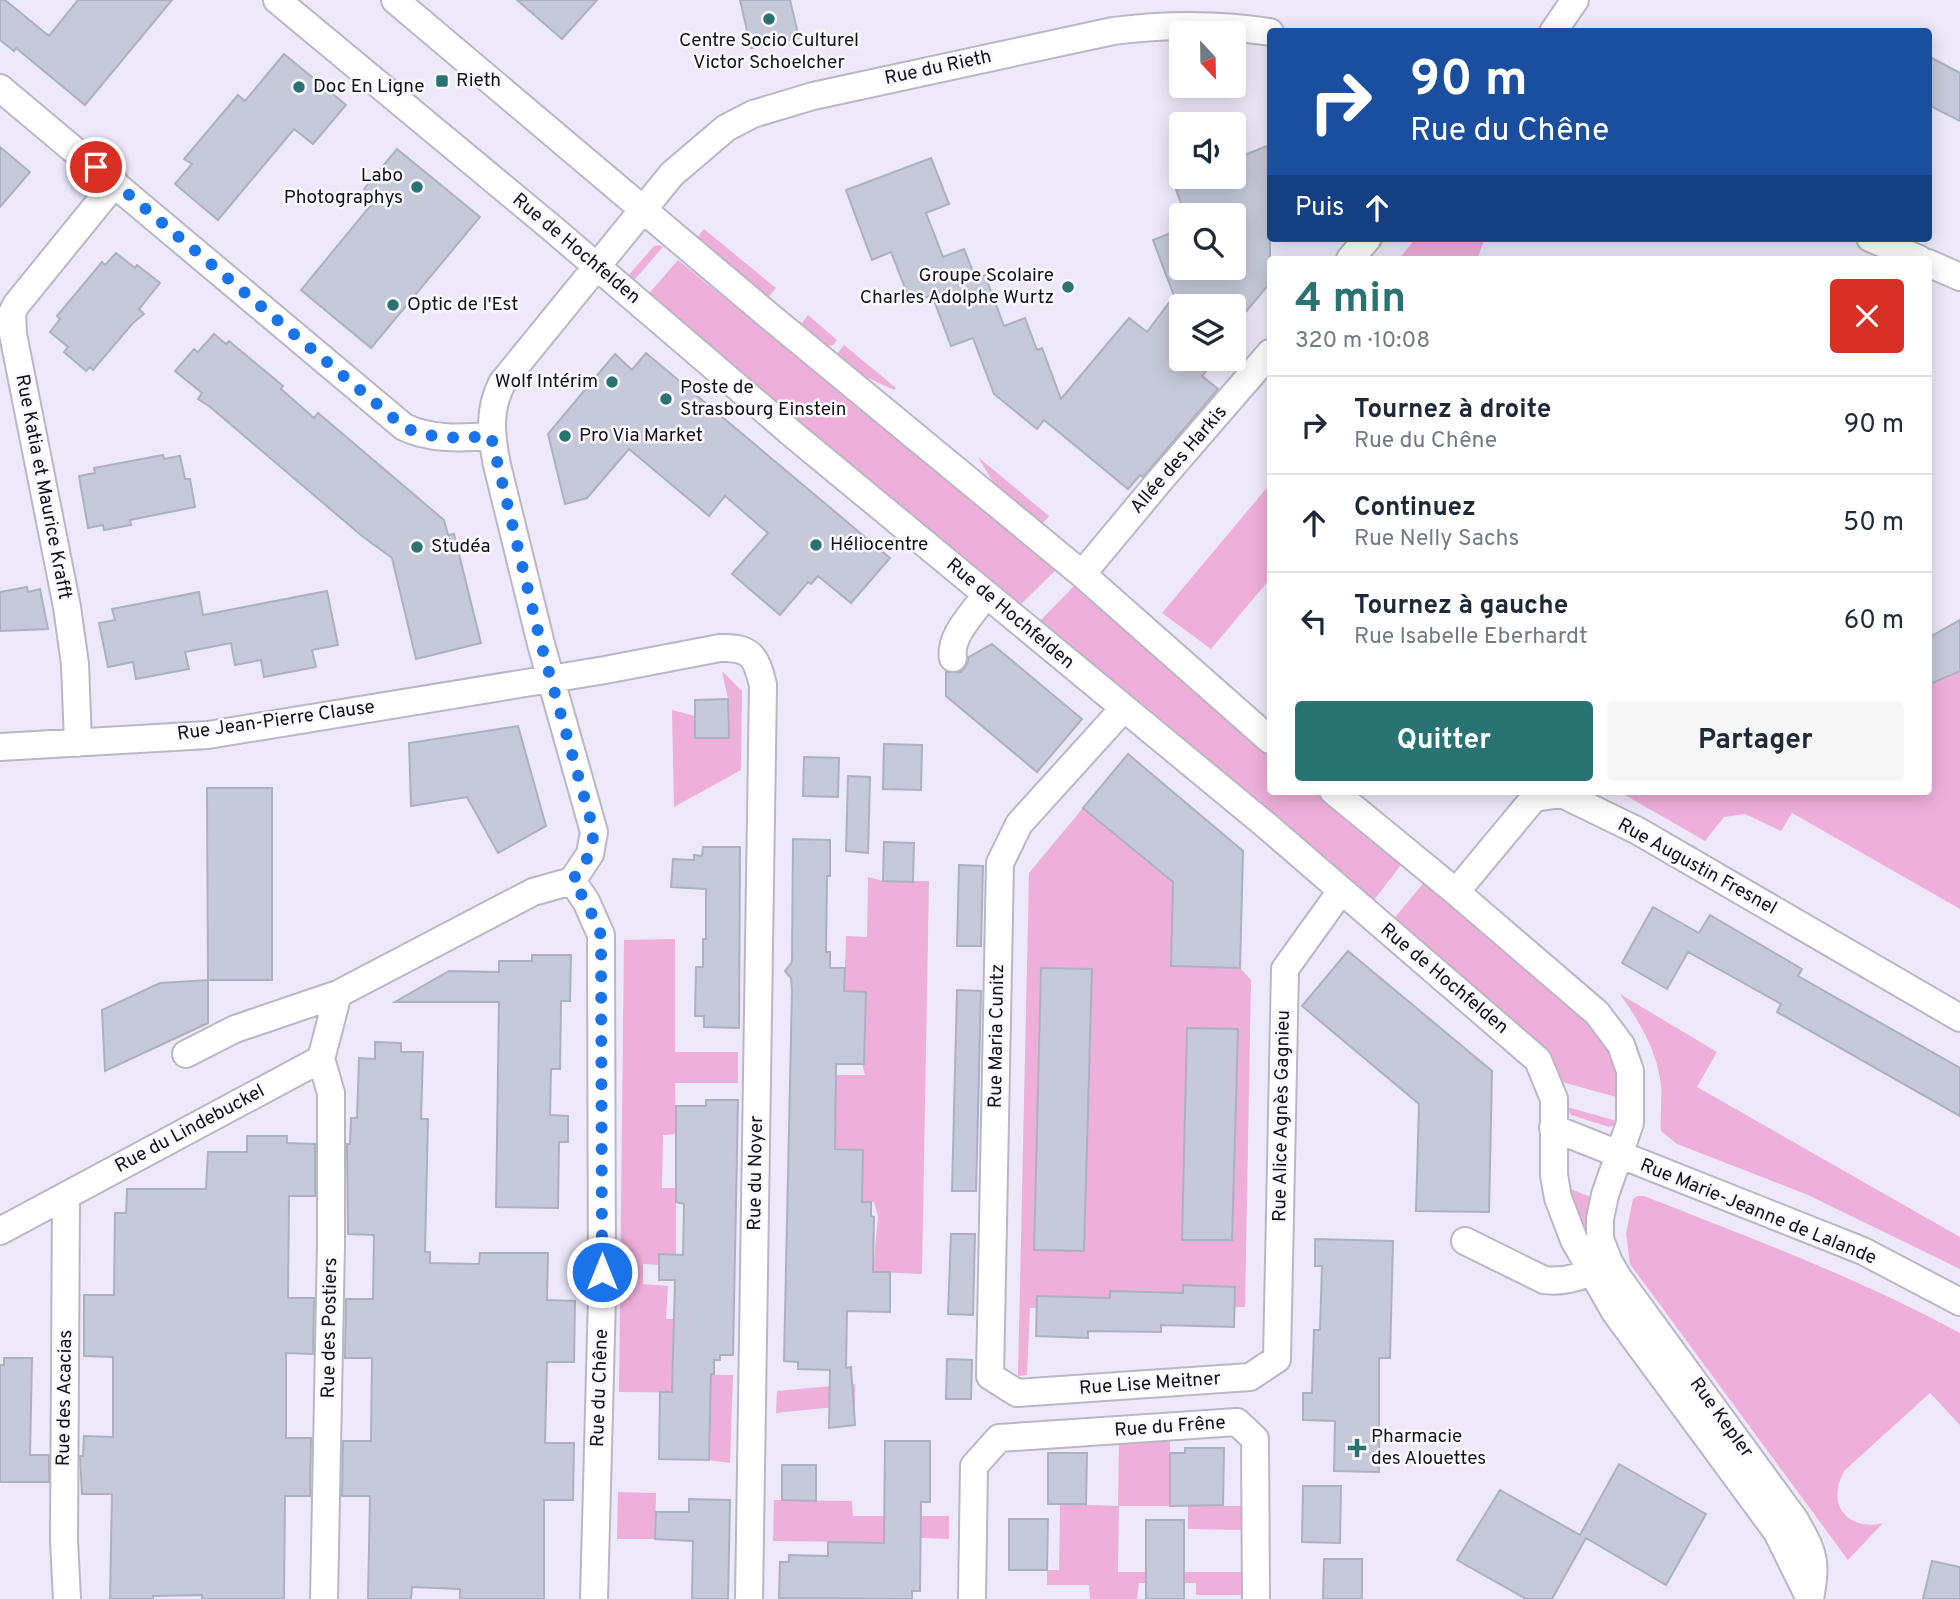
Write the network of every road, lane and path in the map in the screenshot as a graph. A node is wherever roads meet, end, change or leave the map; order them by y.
1 (277, 0) edge
2 (396, 0) edge
3 (1575, 0) edge
4 (1556, 28) edge
5 (1267, 32) edge
6 (0, 88) edge
7 (115, 183) junction
8 (645, 210) junction
9 (1365, 242) edge
10 (1879, 242) edge
11 (1353, 256) edge
12 (1912, 256) edge
13 (1932, 265) edge
14 (597, 269) junction
15 (1960, 277) edge
16 (1267, 356) edge
17 (491, 436) junction
18 (1088, 567) dead end
19 (986, 594) junction
20 (953, 658) dead end
21 (552, 686) junction
22 (1124, 708) junction
23 (1267, 737) edge
24 (78, 743) junction
25 (0, 747) edge
26 (763, 748) joint
27 (1338, 795) edge
28 (1551, 795) edge
29 (1567, 795) edge
30 (572, 881) junction
31 (1342, 891) junction
32 (1456, 892) junction
33 (338, 994) junction
34 (1960, 1018) edge
35 (186, 1054) dead end
36 (321, 1059) junction
37 (1553, 1128) junction
38 (1619, 1155) junction
39 (66, 1197) junction
40 (0, 1231) edge
41 (1465, 1241) dead end
42 (1601, 1267) junction
43 (1960, 1302) edge
44 (1277, 1359) joint
45 (1017, 1393) joint
46 (67, 1599) edge
47 (324, 1599) edge
48 (594, 1599) edge
49 (749, 1599) edge
50 (972, 1599) edge
51 (1256, 1599) edge
52 (1810, 1599) edge

1 - 14 street, Rue de Hochfelden
2 - 8 street
3 - 4 street
5 - 8 street, Rue du Rieth
6 - 7 street
7 - 17 street
7 - 24 street, Rue Katia et Maurice Krafft
8 - 14 street, Rue du Rieth
8 - 23 street
9 - 11 street
10 - 12 street
13 - 15 street
14 - 17 street, Rue du Rieth
14 - 19 street, Rue de Hochfelden
16 - 18 street, Allée des Harkis
17 - 21 street, Rue du Rieth
19 - 20 street
19 - 22 street, Rue de Hochfelden
21 - 24 street, Rue Jean-Pierre Clause
21 - 26 street, Rue Jean-Pierre Clause
21 - 30 street
22 - 31 street, Rue de Hochfelden
22 - 45 street, Rue Maria Cunitz
24 - 25 street, Rue Jean-Pierre Clause
26 - 49 street, Rue du Noyer
27 - 32 street
28 - 32 street, Rue Augustin Fresnel
29 - 34 street, Rue Augustin Fresnel
30 - 33 street
30 - 48 street, Rue du Chêne
31 - 37 street, Rue de Hochfelden
31 - 44 street, Rue Alice Agnès Gagnieu
32 - 38 street
33 - 35 street
33 - 36 street
36 - 39 street, Rue du Lindebuckel
36 - 47 street, Rue des Postiers
37 - 38 street, Rue Marie-Jeanne de Lalande
37 - 42 street, Rue de Hochfelden
38 - 42 street
38 - 43 street, Rue Marie-Jeanne de Lalande
39 - 40 street, Rue du Lindebuckel
39 - 46 street, Rue des Acacias
41 - 42 street
42 - 52 street, Rue Kepler
44 - 45 street, Rue Lise Meitner
50 - 51 street, Rue du Frêne

